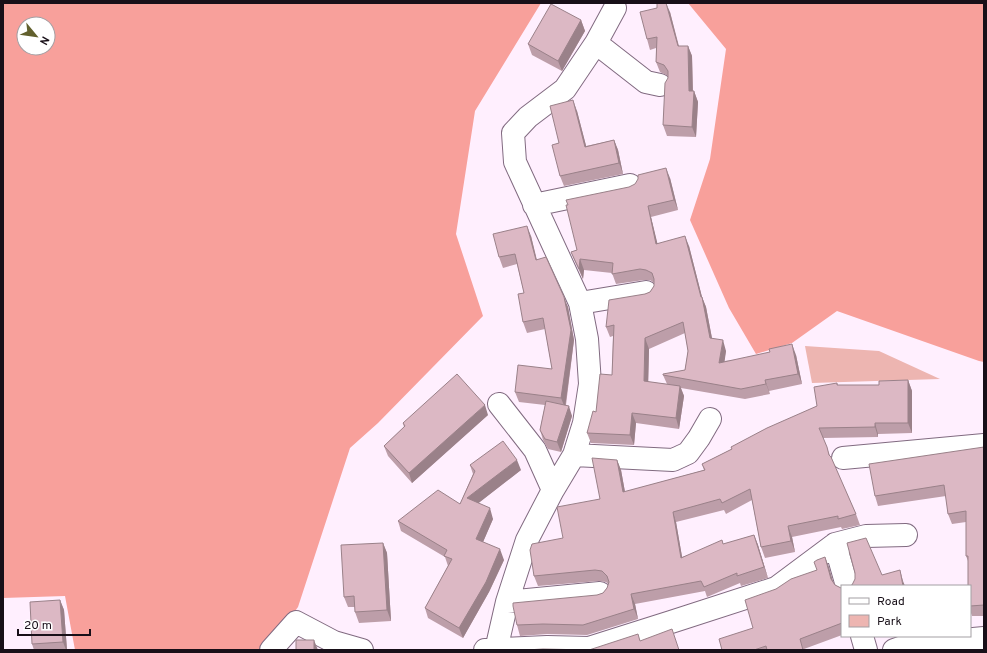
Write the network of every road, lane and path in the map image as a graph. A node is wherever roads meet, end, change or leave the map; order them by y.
1 (615, 8) dead end
2 (596, 43) junction
3 (660, 85) dead end
4 (630, 185) edge
5 (534, 205) junction
6 (646, 292) edge
7 (580, 303) junction
8 (499, 404) dead end
9 (710, 419) dead end
10 (984, 445) edge
11 (574, 455) junction
12 (843, 458) dead end
13 (554, 490) junction
14 (906, 535) dead end
15 (835, 544) junction
16 (847, 585) edge
17 (600, 593) edge
18 (507, 602) junction
19 (862, 637) edge
20 (984, 638) edge
21 (271, 650) edge
22 (362, 650) edge
23 (493, 650) edge
24 (866, 650) edge
25 (894, 650) edge

1 - 2 street
2 - 3 street
2 - 5 street
4 - 5 street
5 - 7 street
6 - 7 street
7 - 11 street
8 - 13 street
9 - 11 street
10 - 12 street
11 - 13 street
13 - 18 street
14 - 15 street
15 - 16 street
15 - 23 street
17 - 18 street
18 - 23 street
19 - 24 street
20 - 25 street
21 - 22 street

